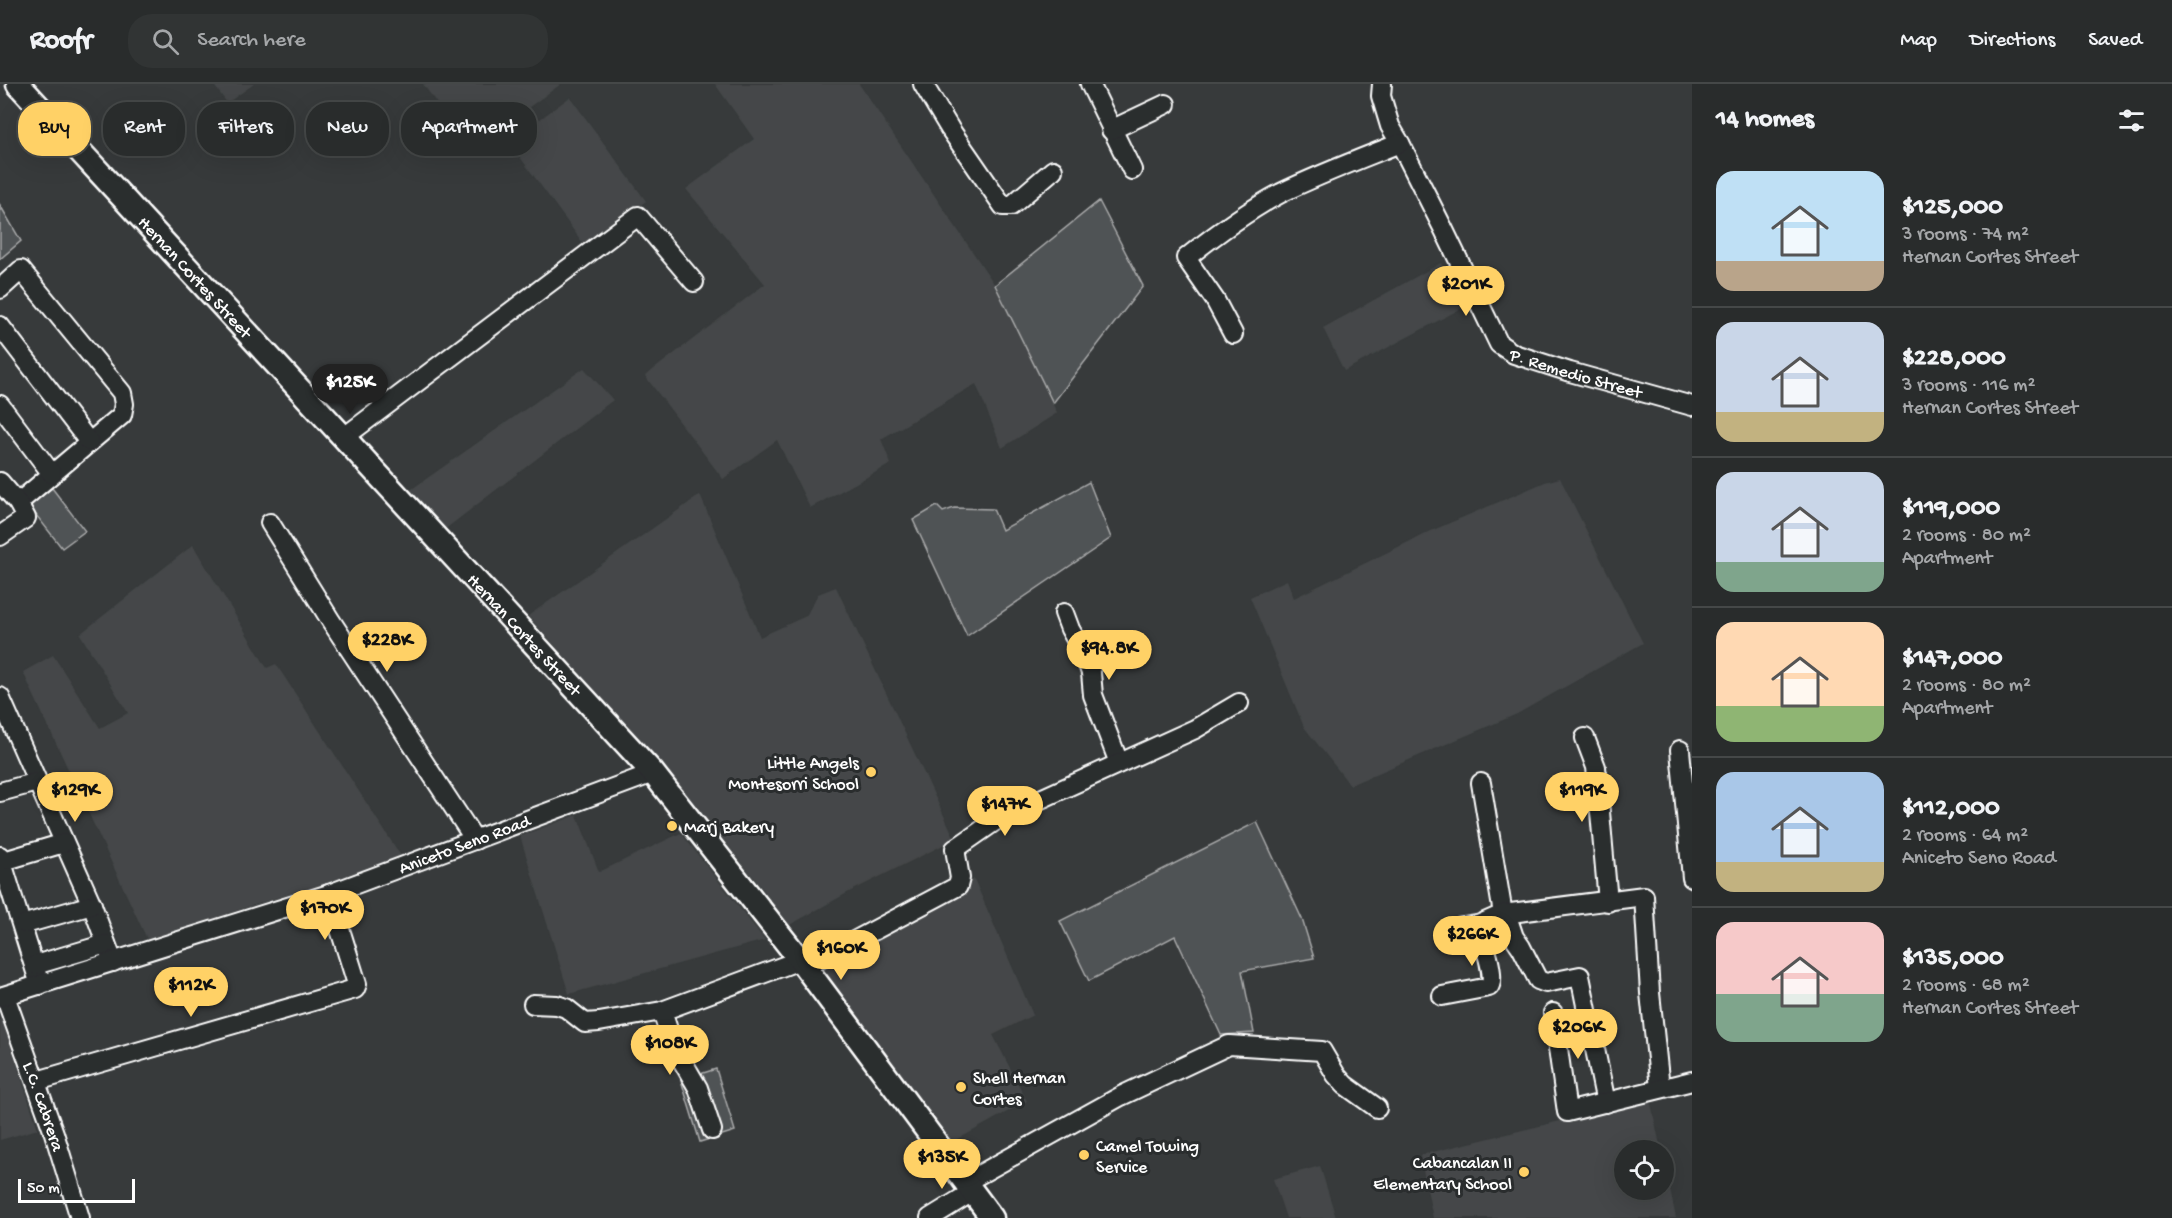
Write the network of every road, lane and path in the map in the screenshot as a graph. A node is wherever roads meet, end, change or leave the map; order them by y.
1 (18, 84) edge
2 (923, 84) edge
3 (1090, 84) edge
4 (1382, 84) edge
5 (1166, 104) dead end
6 (1111, 130) junction
7 (1400, 143) junction
8 (1053, 170) dead end
9 (1132, 170) dead end
10 (694, 282) dead end
11 (0, 289) edge
12 (0, 326) edge
13 (1233, 334) dead end
14 (0, 405) edge
15 (1692, 406) edge
16 (343, 438) junction
17 (89, 442) junction
18 (52, 474) junction
19 (0, 482) edge
20 (18, 503) junction
21 (270, 523) dead end
22 (0, 536) edge
23 (1064, 613) dead end
24 (0, 698) edge
25 (1239, 703) dead end
26 (1585, 738) dead end
27 (1680, 750) dead end
28 (1119, 762) junction
29 (653, 773) junction
30 (38, 782) junction
31 (1481, 783) dead end
32 (0, 792) edge
33 (475, 840) junction
34 (64, 843) junction
35 (3, 858) edge
36 (1692, 878) edge
37 (329, 894) junction
38 (1608, 902) junction
39 (92, 905) junction
40 (1503, 914) junction
41 (25, 924) dead end
42 (1478, 925) junction
43 (1457, 928) dead end
44 (106, 944) junction
45 (113, 962) junction
46 (802, 963) junction
47 (35, 965) dead end
48 (40, 985) junction
49 (2, 996) edge
50 (1442, 996) dead end
51 (532, 1005) dead end
52 (662, 1011) junction
53 (1553, 1012) dead end
54 (37, 1081) junction
55 (1692, 1081) edge
56 (1660, 1088) junction
57 (1606, 1103) junction
58 (1377, 1108) dead end
59 (712, 1130) dead end
60 (969, 1187) junction
61 (80, 1218) edge
62 (930, 1218) edge
63 (992, 1218) edge

1 - 16 main road, Hernan Cortes Street
2 - 8 street
3 - 6 street
4 - 7 street, P. Remedio Street
5 - 6 street
6 - 9 street
7 - 13 street
7 - 15 street, P. Remedio Street
10 - 16 street
11 - 17 street
12 - 17 street
14 - 18 street
16 - 29 main road, Hernan Cortes Street
17 - 18 street
18 - 20 street
19 - 20 street
20 - 22 street
21 - 33 street
23 - 28 street
24 - 30 street
25 - 28 street
26 - 38 street
27 - 36 street
28 - 46 street
29 - 33 street, Aniceto Seno Road
29 - 46 main road, Hernan Cortes Street
30 - 32 street
30 - 34 street
31 - 40 street
33 - 37 street, Aniceto Seno Road
34 - 35 street
34 - 39 street
35 - 48 street
37 - 45 street, Aniceto Seno Road
37 - 54 street
38 - 40 street
38 - 56 street
39 - 41 street
39 - 44 street
40 - 42 street
40 - 57 street
42 - 43 street
42 - 50 street
44 - 45 street
44 - 47 street
45 - 48 street, Aniceto Seno Road
46 - 52 street
46 - 60 main road, Hernan Cortes Street
48 - 49 street, Aniceto Seno Road
49 - 54 street, L.C. Cabrera
51 - 52 street
52 - 59 street
53 - 57 street
54 - 61 street, L.C. Cabrera
55 - 56 street
56 - 57 street
58 - 60 street
60 - 62 street
60 - 63 main road, Hernan Cortes Street

